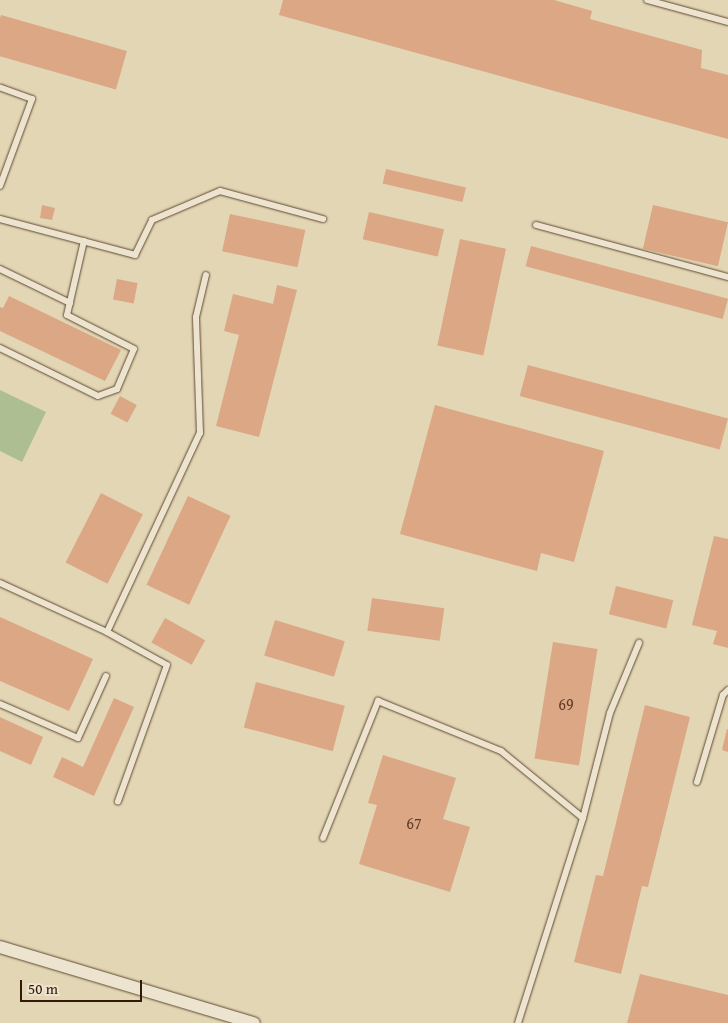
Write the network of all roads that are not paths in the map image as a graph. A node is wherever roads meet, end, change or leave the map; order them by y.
1 (647, 0) edge
2 (728, 22) edge
3 (1, 88) dead end
4 (0, 186) edge
5 (0, 219) edge
6 (323, 219) dead end
7 (536, 225) dead end
8 (84, 241) junction
9 (0, 269) edge
10 (206, 275) dead end
11 (728, 277) edge
12 (70, 303) junction
13 (0, 348) edge
14 (0, 583) edge
15 (107, 632) junction
16 (639, 643) dead end
17 (106, 676) dead end
18 (728, 690) edge
19 (0, 704) edge
20 (697, 782) dead end
21 (118, 801) dead end
22 (583, 818) junction
23 (323, 838) dead end
24 (0, 947) edge
25 (254, 1023) edge
26 (518, 1023) edge

1 - 2 lane
3 - 4 lane
5 - 8 lane
6 - 8 lane
7 - 11 lane
8 - 12 lane
9 - 12 lane
10 - 15 lane
12 - 13 lane
14 - 15 lane
15 - 21 lane
16 - 22 lane
17 - 19 lane
18 - 20 lane
22 - 23 lane
22 - 26 lane
24 - 25 street

